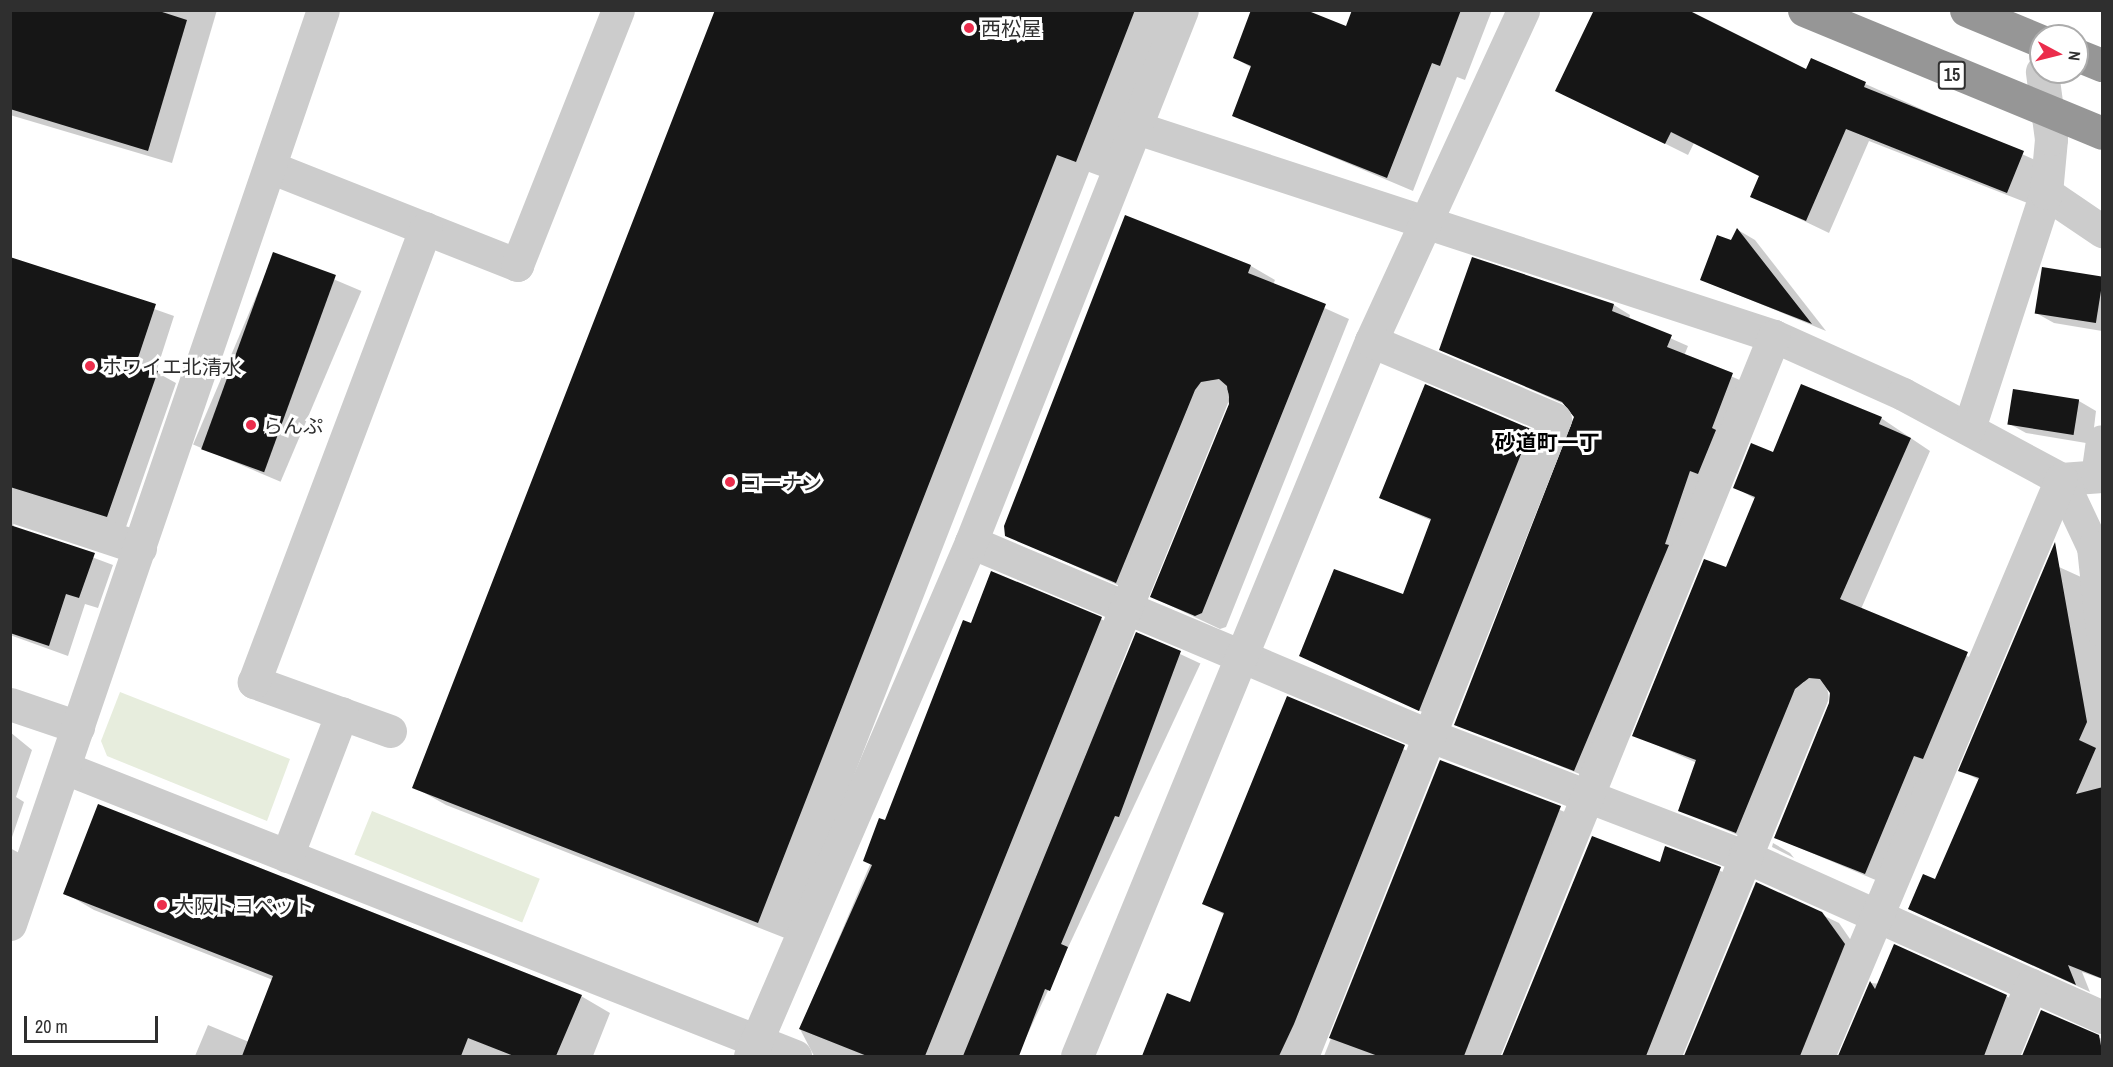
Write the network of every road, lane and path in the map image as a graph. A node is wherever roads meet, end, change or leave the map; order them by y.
1 (323, 10) edge
2 (618, 10) edge
3 (1182, 10) edge
4 (1524, 10) edge
5 (1804, 10) edge
6 (1966, 10) edge
7 (2018, 10) edge
8 (2029, 36) edge
9 (2029, 38) edge
10 (2044, 84) edge
11 (1134, 127) junction
12 (2103, 133) edge
13 (270, 166) junction
14 (2046, 193) junction
15 (1424, 225) junction
16 (426, 228) junction
17 (2103, 231) edge
18 (1774, 336) junction
19 (1371, 341) junction
20 (1212, 397) dead end
21 (1970, 428) junction
22 (2103, 441) edge
23 (2100, 476) edge
24 (2061, 478) junction
25 (10, 505) edge
26 (971, 542) junction
27 (140, 548) junction
28 (1126, 606) junction
29 (2103, 631) edge
30 (1239, 652) junction
31 (1812, 696) dead end
32 (10, 704) edge
33 (342, 713) junction
34 (78, 728) junction
35 (390, 731) dead end
36 (1431, 736) junction
37 (65, 768) junction
38 (1588, 796) junction
39 (287, 856) junction
40 (1744, 856) junction
41 (1876, 914) junction
42 (10, 924) edge
43 (2031, 985) junction
44 (2103, 1017) edge
45 (753, 1049) edge
46 (795, 1056) edge
47 (943, 1056) edge
48 (1077, 1056) edge
49 (1302, 1056) edge
50 (1482, 1056) edge
51 (1664, 1056) edge
52 (1818, 1056) edge
53 (2002, 1056) edge

1 - 13 street
2 - 16 street
3 - 11 street
4 - 15 street
5 - 12 highway, 15, bridge
6 - 8 highway, bridge
7 - 9 street
10 - 14 street
11 - 15 street
11 - 26 street
13 - 16 street
13 - 27 street
14 - 17 street
14 - 21 street
15 - 18 street
15 - 19 street
16 - 33 street
18 - 21 street
18 - 38 street
19 - 30 street
19 - 36 street
20 - 28 street
21 - 24 street
22 - 23 street
23 - 24 street
24 - 29 street
24 - 41 street
25 - 27 street
26 - 28 street
26 - 45 street
27 - 34 street
28 - 30 street
28 - 47 street
30 - 36 street
30 - 48 street
31 - 40 street
32 - 34 street
33 - 35 street
33 - 39 street
34 - 37 street
36 - 38 street
36 - 49 street
37 - 39 street
37 - 42 street
38 - 40 street
38 - 50 street
39 - 45 street
40 - 41 street
40 - 51 street
41 - 43 street
41 - 52 street
43 - 44 street
43 - 53 street
45 - 46 street

